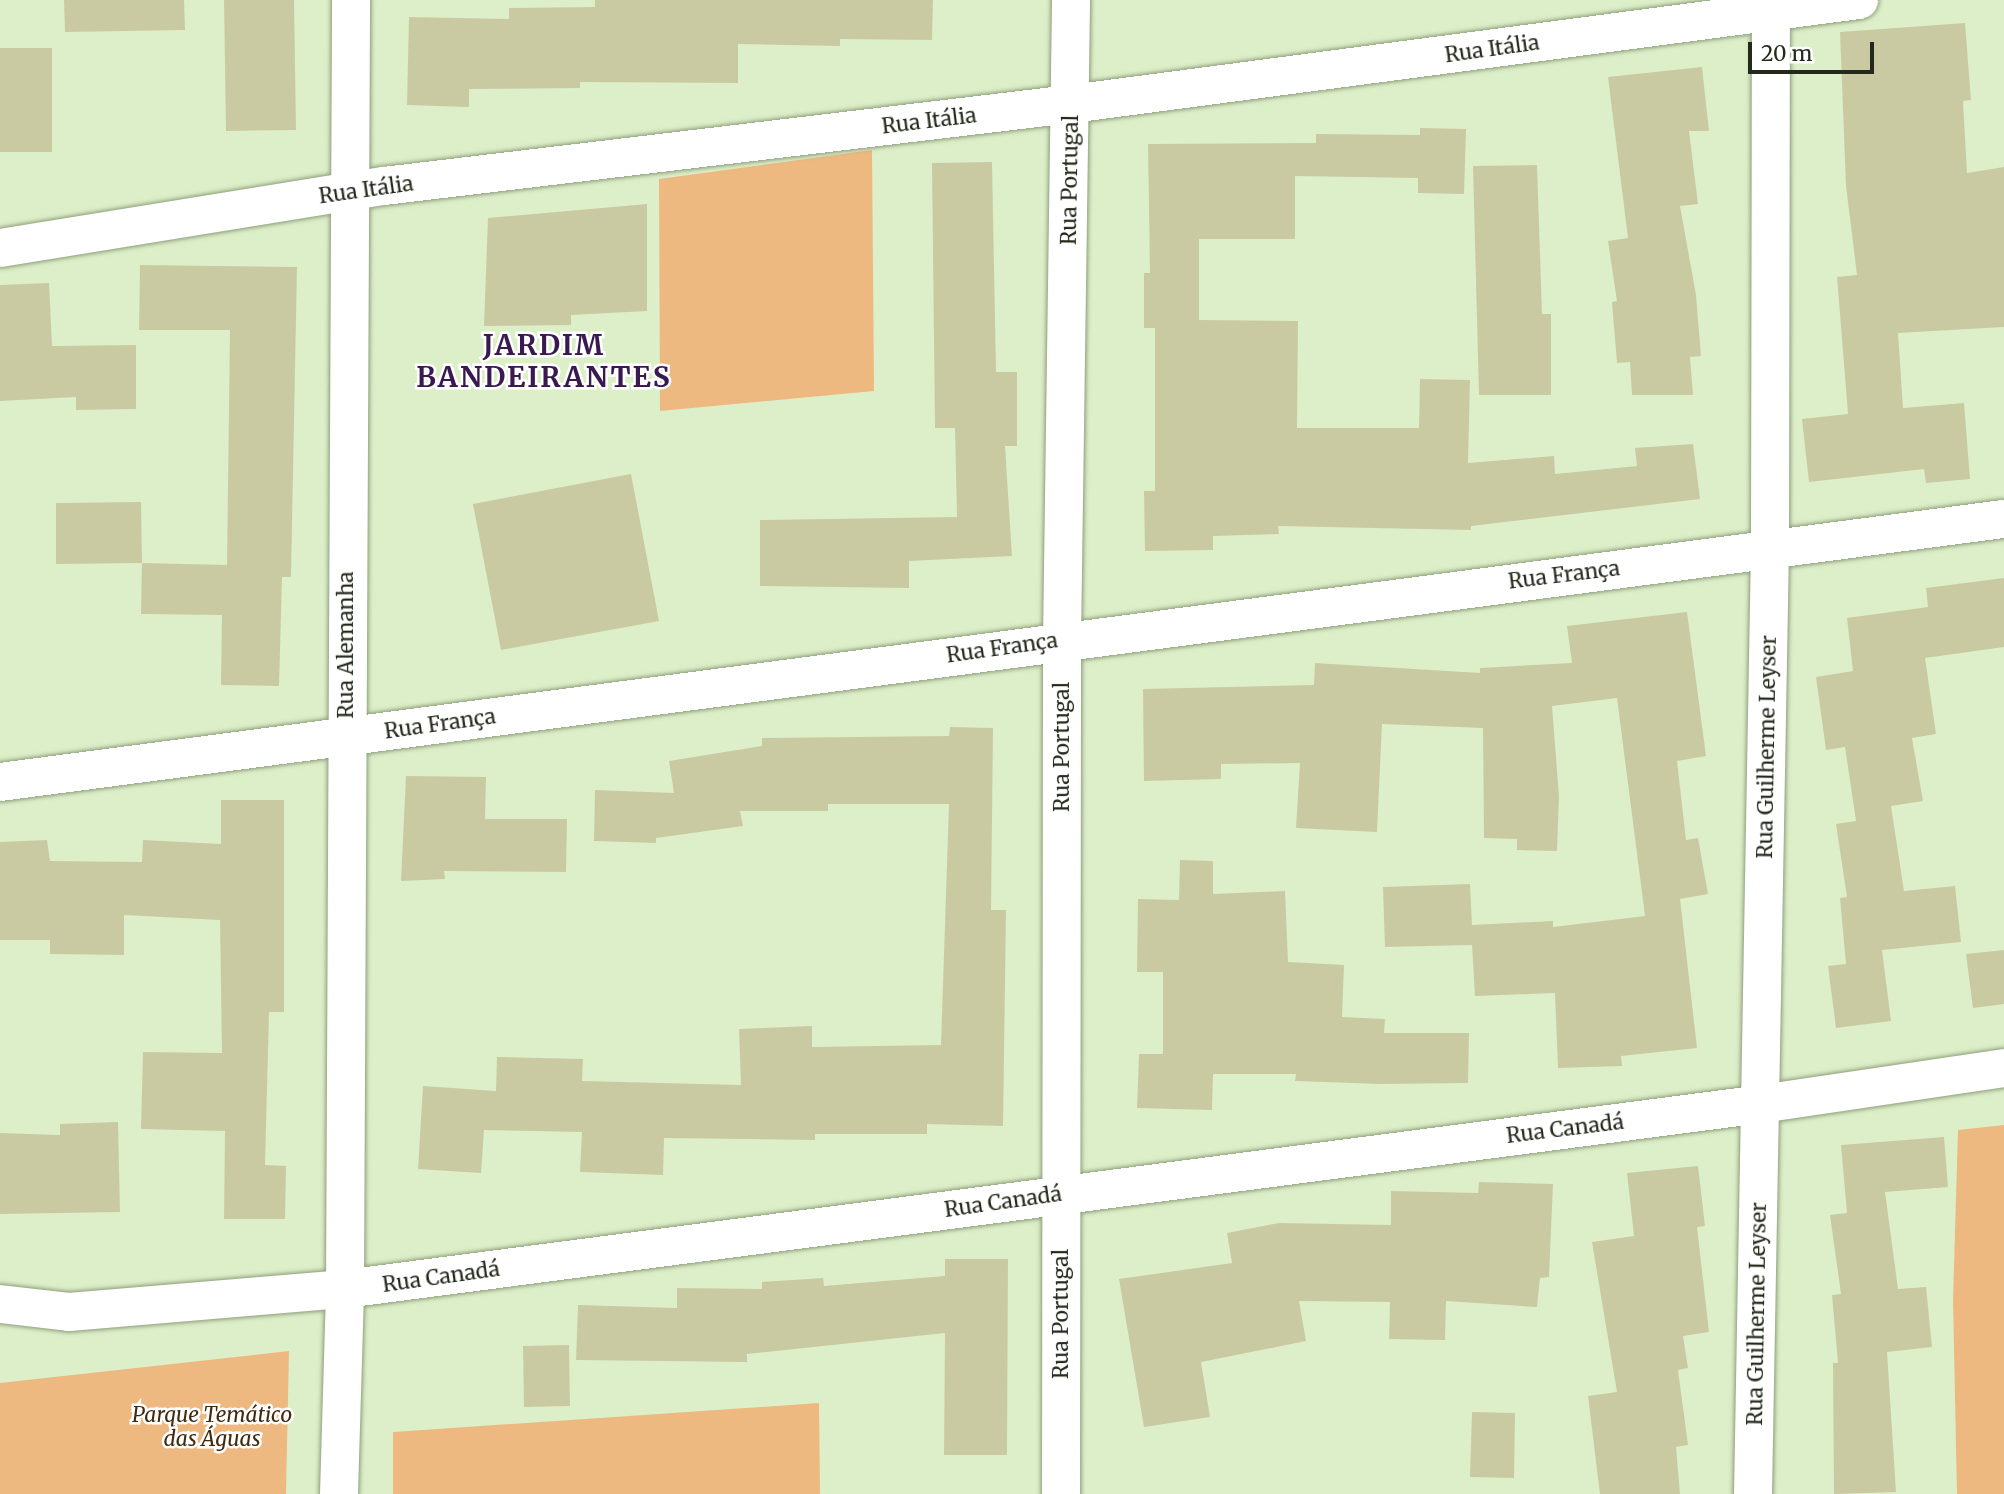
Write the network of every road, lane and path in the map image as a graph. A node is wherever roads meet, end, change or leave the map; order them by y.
1 (351, 0) edge
2 (1071, 0) edge
3 (1860, 0) edge
4 (1770, 6) edge
5 (1071, 104) junction
6 (348, 192) junction
7 (0, 248) edge
8 (2004, 520) edge
9 (1770, 549) junction
10 (1062, 640) junction
11 (345, 737) junction
12 (0, 782) edge
13 (2004, 1068) edge
14 (1761, 1104) junction
15 (1060, 1194) junction
16 (345, 1289) junction
17 (0, 1304) edge
18 (338, 1494) edge
19 (1061, 1494) edge
20 (1753, 1494) edge

1 - 6 street, Rua Alemanha
2 - 5 street, Rua Portugal
3 - 4 street, Rua Itália
4 - 5 street, Rua Itália
4 - 9 street, Rua Guilherme Leyser
5 - 6 street, Rua Itália
5 - 10 street, Rua Portugal
6 - 7 street, Rua Itália
6 - 11 street, Rua Alemanha
8 - 9 street, Rua França
9 - 10 street, Rua França
9 - 14 street, Rua Guilherme Leyser
10 - 11 street, Rua França
10 - 15 street, Rua Portugal
11 - 12 street, Rua França
11 - 16 street, Rua Alemanha
13 - 14 street, Rua Canadá
14 - 15 street, Rua Canadá
14 - 20 street, Rua Guilherme Leyser
15 - 16 street, Rua Canadá
15 - 19 street, Rua Portugal
16 - 17 street, Rua Canadá
16 - 18 street, Rua Alemanha

